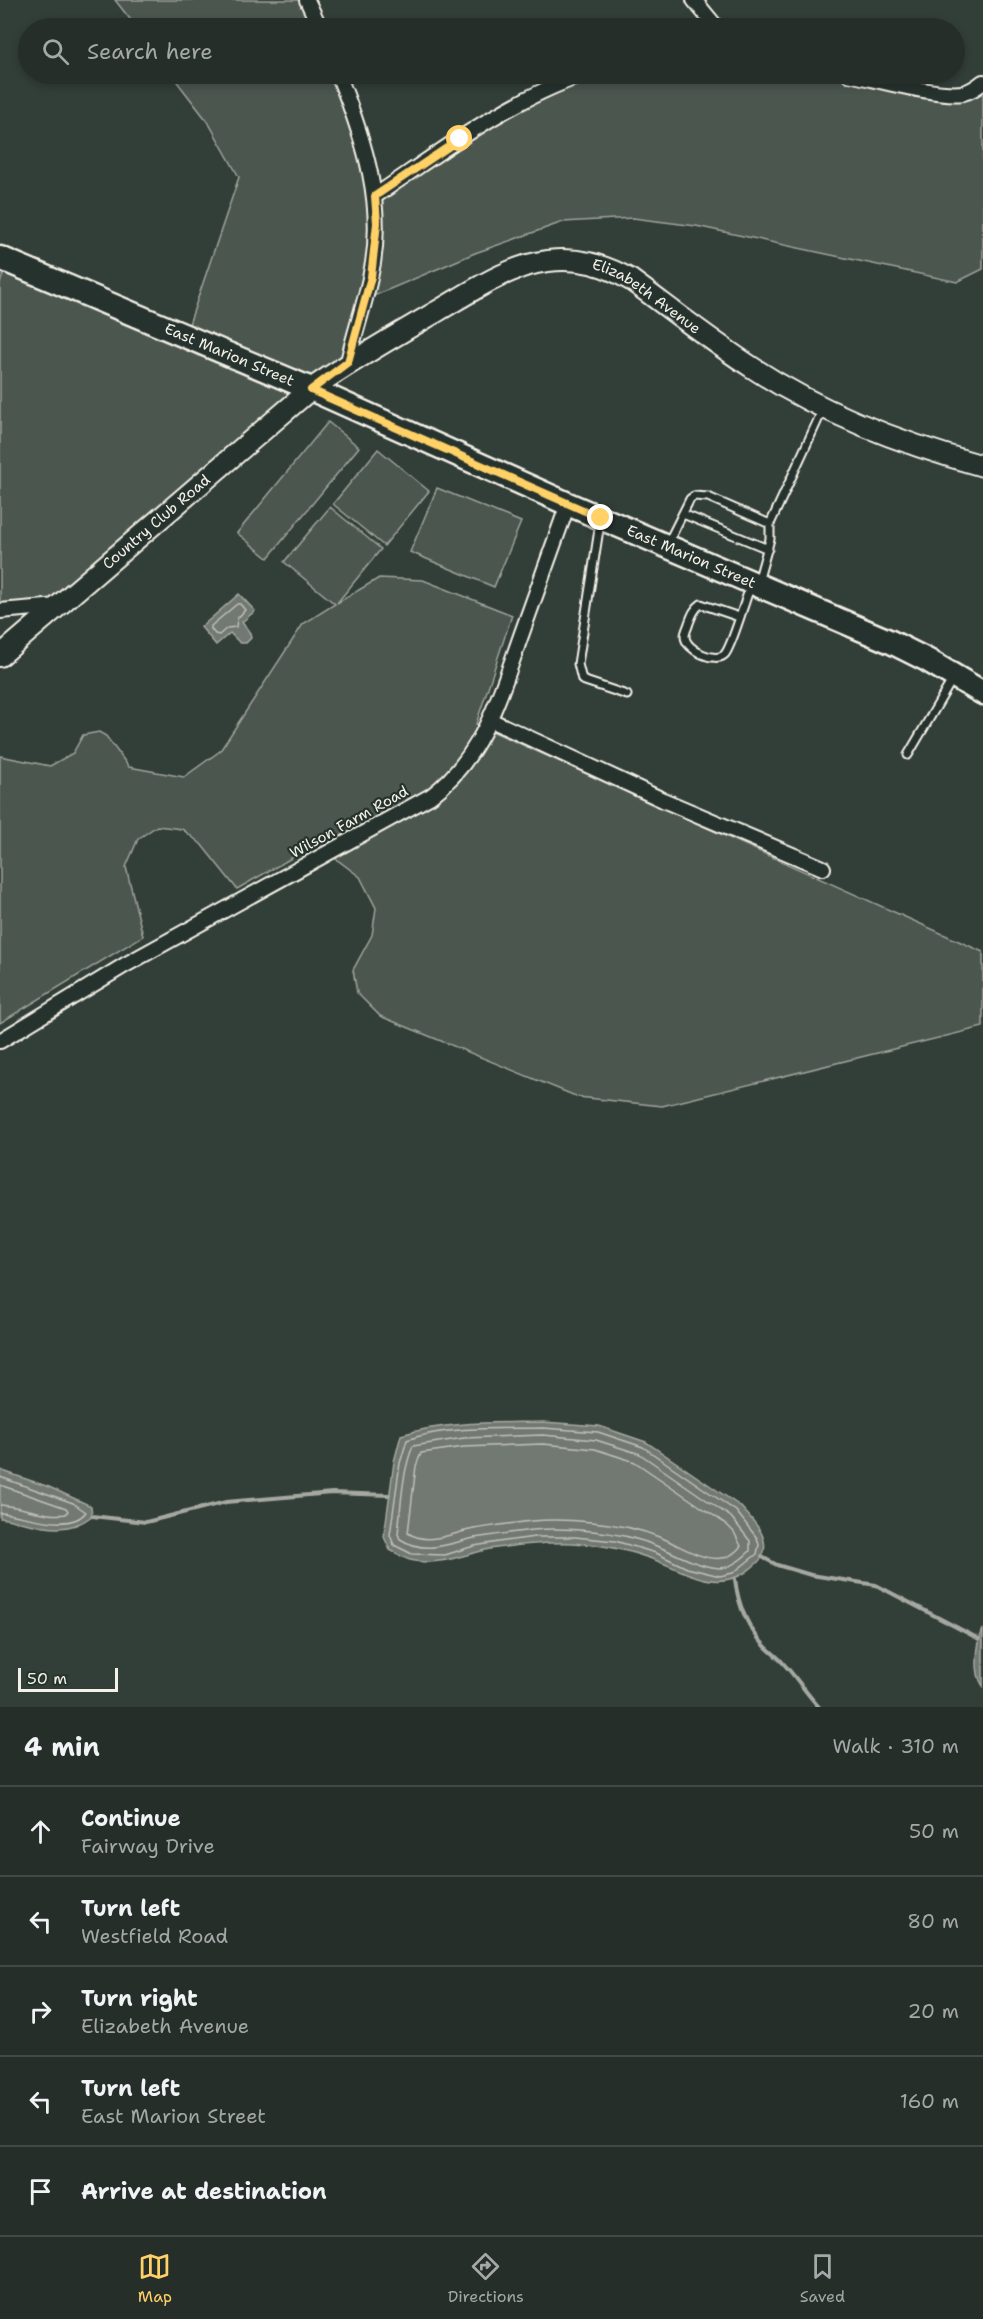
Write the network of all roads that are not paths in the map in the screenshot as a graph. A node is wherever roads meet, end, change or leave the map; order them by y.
1 (307, 0) edge
2 (694, 0) edge
3 (315, 18) edge
4 (709, 18) edge
5 (983, 82) edge
6 (342, 84) edge
7 (560, 84) edge
8 (898, 84) edge
9 (375, 196) junction
10 (0, 258) edge
11 (348, 362) junction
12 (311, 390) junction
13 (824, 407) junction
14 (983, 466) edge
15 (568, 504) junction
16 (682, 514) junction
17 (601, 518) junction
18 (770, 524) junction
19 (667, 546) junction
20 (768, 549) junction
21 (754, 584) junction
22 (58, 606) junction
23 (0, 611) edge
24 (739, 617) junction
25 (0, 656) edge
26 (955, 675) junction
27 (983, 693) edge
28 (627, 695) dead end
29 (490, 720) junction
30 (908, 755) dead end
31 (823, 868) dead end
32 (0, 1041) edge

1 - 3 street
2 - 4 street
5 - 8 street
6 - 9 street
7 - 9 street
9 - 11 street
10 - 12 main road, East Marion Street
11 - 12 street, Elizabeth Avenue
11 - 13 street, Elizabeth Avenue
12 - 15 main road, East Marion Street
12 - 22 street, Country Club Road
13 - 14 street, Elizabeth Avenue
13 - 18 lane
15 - 17 main road, East Marion Street
15 - 29 street, Wilson Farm Road
16 - 18 lane
16 - 19 lane
16 - 20 lane
17 - 19 main road, East Marion Street
17 - 28 lane
18 - 20 lane
19 - 21 main road, East Marion Street
20 - 21 lane
21 - 24 lane
21 - 26 main road, East Marion Street
22 - 23 street
22 - 25 street, Country Club Road
24 - 24 lane
26 - 27 main road, East Marion Street
26 - 30 lane
29 - 31 street
29 - 32 street, Wilson Farm Road

